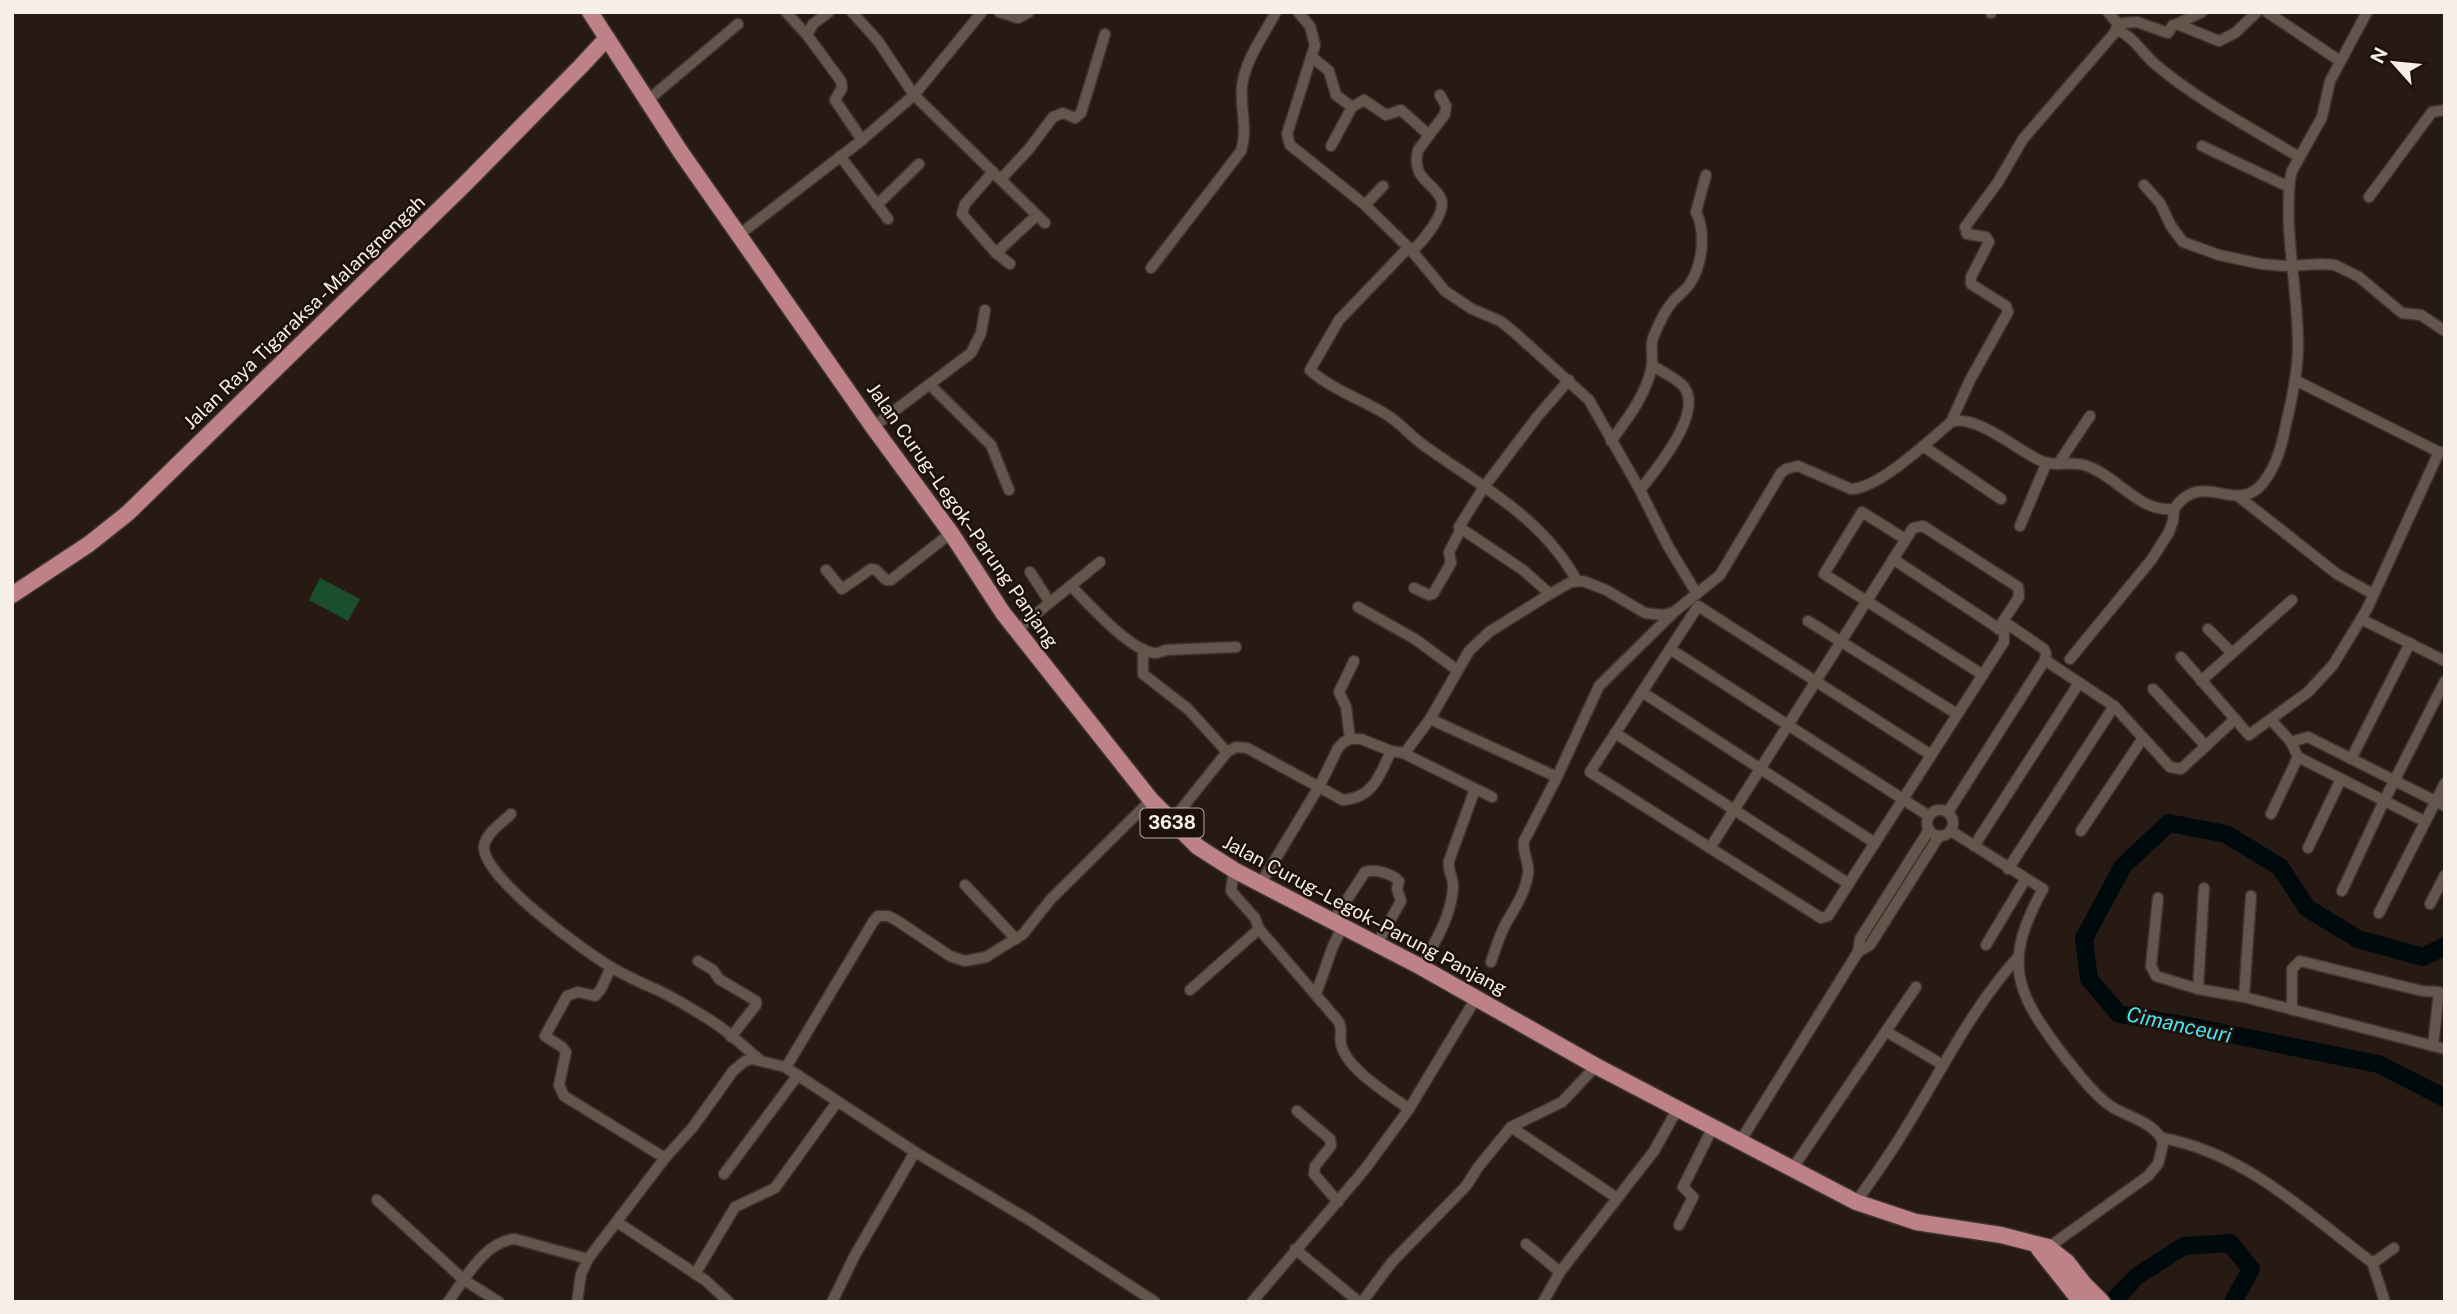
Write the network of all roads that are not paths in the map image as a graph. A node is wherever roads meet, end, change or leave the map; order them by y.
1 (590, 12) edge
2 (786, 12) edge
3 (830, 12) edge
4 (852, 12) edge
5 (982, 12) edge
6 (999, 12) edge
7 (1029, 12) edge
8 (1276, 12) edge
9 (1298, 12) edge
10 (2108, 12) edge
11 (2202, 12) edge
12 (2257, 12) edge
13 (2267, 12) edge
14 (2367, 12) edge
15 (738, 24) dead end
16 (2177, 24) junction
17 (2118, 27) junction
18 (1105, 34) dead end
19 (807, 35) junction
20 (607, 38) junction
21 (1312, 58) junction
22 (2340, 61) junction
23 (914, 95) junction
24 (1440, 95) dead end
25 (649, 100) junction
26 (1352, 107) junction
27 (2445, 110) edge
28 (1429, 135) junction
29 (862, 140) junction
30 (1331, 146) dead end
31 (2202, 146) dead end
32 (840, 156) junction
33 (2299, 157) junction
34 (919, 164) dead end
35 (1706, 175) dead end
36 (997, 176) junction
37 (2144, 185) dead end
38 (1383, 187) dead end
39 (2289, 187) junction
40 (2369, 197) dead end
41 (877, 205) junction
42 (1365, 205) junction
43 (888, 219) dead end
44 (740, 234) junction
45 (1410, 250) junction
46 (996, 253) junction
47 (1010, 264) dead end
48 (2293, 266) junction
49 (1151, 268) dead end
50 (985, 310) dead end
51 (2445, 331) edge
52 (1652, 365) junction
53 (1569, 380) junction
54 (2295, 380) junction
55 (930, 385) junction
56 (2090, 416) dead end
57 (1951, 422) junction
58 (873, 427) junction
59 (1611, 441) junction
60 (1923, 446) junction
61 (2442, 452) edge
62 (2046, 464) junction
63 (2058, 464) junction
64 (1484, 487) junction
65 (1640, 489) junction
66 (1009, 490) dead end
67 (2238, 496) junction
68 (2001, 499) dead end
69 (2174, 509) junction
70 (2020, 526) dead end
71 (1461, 529) junction
72 (951, 533) junction
73 (1905, 539) junction
74 (1893, 559) junction
75 (1100, 562) dead end
76 (826, 570) dead end
77 (1030, 572) dead end
78 (1577, 581) junction
79 (1071, 586) junction
80 (1414, 587) dead end
81 (1550, 594) junction
82 (1697, 594) junction
83 (2374, 594) junction
84 (12, 595) edge
85 (2292, 600) dead end
86 (1049, 601) junction
87 (1866, 601) junction
88 (1358, 607) dead end
89 (1674, 612) junction
90 (2361, 619) junction
91 (1808, 621) dead end
92 (2001, 625) junction
93 (2208, 629) dead end
94 (1016, 630) junction
95 (1841, 641) junction
96 (2410, 643) junction
97 (1236, 647) dead end
98 (1143, 649) junction
99 (1670, 649) junction
100 (2232, 653) junction
101 (2181, 657) dead end
102 (2070, 659) dead end
103 (2045, 660) junction
104 (1354, 661) dead end
105 (2445, 661) edge
106 (1457, 670) junction
107 (1983, 675) junction
108 (1816, 681) junction
109 (2201, 681) junction
110 (2445, 681) edge
111 (2080, 683) junction
112 (2152, 689) dead end
113 (1642, 692) junction
114 (2114, 706) junction
115 (1957, 714) junction
116 (1430, 719) junction
117 (2235, 719) junction
118 (2270, 720) junction
119 (1787, 725) junction
120 (1615, 733) junction
121 (2143, 738) junction
122 (1350, 739) junction
123 (2291, 742) junction
124 (2206, 746) junction
125 (1391, 751) junction
126 (1227, 752) junction
127 (1403, 753) junction
128 (1931, 755) junction
129 (2298, 757) junction
130 (2351, 759) junction
131 (1760, 768) junction
132 (1557, 777) junction
133 (2341, 779) junction
134 (2394, 780) junction
135 (2445, 783) edge
136 (1320, 785) junction
137 (1475, 789) junction
138 (1492, 797) dead end
139 (1151, 800) junction
140 (1903, 800) junction
141 (2384, 801) junction
142 (2440, 804) edge
143 (1734, 809) junction
144 (1948, 812) junction
145 (511, 814) dead end
146 (2271, 814) dead end
147 (1929, 816) junction
148 (2424, 821) junction
149 (1171, 822) junction
150 (1929, 830) junction
151 (1951, 831) junction
152 (2081, 831) dead end
153 (1940, 836) junction
154 (1875, 843) junction
155 (1974, 846) junction
156 (1710, 848) junction
157 (2308, 848) dead end
158 (2008, 869) junction
159 (1234, 870) junction
160 (2445, 875) edge
161 (2025, 880) junction
162 (1261, 883) junction
163 (1849, 884) junction
164 (965, 885) dead end
165 (2204, 888) dead end
166 (2342, 891) dead end
167 (2251, 896) dead end
168 (2158, 898) dead end
169 (2430, 904) dead end
170 (2379, 913) dead end
171 (1338, 923) junction
172 (1259, 929) junction
173 (1016, 939) junction
174 (1377, 944) junction
175 (1986, 945) dead end
176 (1858, 952) junction
177 (2018, 957) junction
178 (698, 961) dead end
179 (1490, 962) dead end
180 (611, 967) junction
181 (1422, 967) junction
182 (1916, 987) dead end
183 (2198, 989) junction
184 (1190, 990) dead end
185 (2442, 991) edge
186 (1316, 994) junction
187 (2244, 997) junction
188 (1476, 998) junction
189 (2291, 1010) junction
190 (1887, 1032) junction
191 (731, 1037) junction
192 (2432, 1046) junction
193 (2445, 1049) edge
194 (759, 1059) junction
195 (1943, 1065) junction
196 (1596, 1066) junction
197 (785, 1067) junction
198 (798, 1075) junction
199 (837, 1102) junction
200 (1678, 1108) junction
201 (1409, 1109) junction
202 (1297, 1111) dead end
203 (1511, 1127) junction
204 (1713, 1127) junction
205 (2162, 1138) junction
206 (1741, 1140) junction
207 (915, 1152) junction
208 (664, 1158) junction
209 (1792, 1169) junction
210 (724, 1174) dead end
211 (1617, 1198) junction
212 (377, 1200) dead end
213 (1338, 1202) junction
214 (1856, 1202) junction
215 (617, 1222) junction
216 (1679, 1225) dead end
217 (1526, 1244) dead end
218 (2042, 1248) junction
219 (2394, 1248) dead end
220 (1295, 1249) junction
221 (588, 1259) junction
222 (2372, 1262) junction
223 (1560, 1272) junction
224 (695, 1274) junction
225 (464, 1280) junction
226 (2080, 1293) edge
227 (448, 1302) edge
228 (499, 1302) edge
229 (577, 1302) edge
230 (729, 1302) edge
231 (832, 1302) edge
232 (1155, 1302) edge
233 (1252, 1302) edge
234 (1361, 1302) edge
235 (1543, 1302) edge
236 (2102, 1302) edge
237 (2383, 1302) edge

1 - 20 main road, Jalan Curug–Legok–Parung Panjang / 3638
2 - 19 street
3 - 19 street
4 - 23 street
5 - 23 street
6 - 7 street
8 - 49 street
9 - 21 street
10 - 17 street
11 - 16 street
12 - 16 street
13 - 22 street
14 - 22 street
15 - 25 street
16 - 17 street
17 - 33 street
17 - 57 street
18 - 36 street
19 - 29 street
20 - 25 main road, Jalan Curug–Legok–Parung Panjang / 3638
20 - 84 main road, Jalan Raya Tigaraksa - Malangnengah
21 - 26 street
21 - 42 street
22 - 33 street
23 - 29 street
23 - 36 street
24 - 28 street
25 - 44 main road, Jalan Curug–Legok–Parung Panjang / 3638
26 - 28 street
26 - 30 street
27 - 40 street
28 - 45 street
29 - 32 street
31 - 39 street
32 - 41 street
32 - 44 street
33 - 39 street
34 - 41 street
35 - 52 street
36 - 46 street
36 - 46 street
37 - 48 street
38 - 42 street
39 - 48 street
41 - 43 street
42 - 45 street
44 - 58 main road, Jalan Curug–Legok–Parung Panjang / 3638
45 - 53 street
45 - 64 street
46 - 47 street
48 - 51 street
48 - 54 street
50 - 55 street
52 - 59 street
52 - 65 street
53 - 59 street
53 - 64 street
54 - 61 street
54 - 67 street
55 - 58 street
55 - 66 street
56 - 63 street
57 - 60 street
57 - 62 street
58 - 72 main road, Jalan Curug–Legok–Parung Panjang / 3638
59 - 65 street
60 - 68 street
60 - 82 street
61 - 83 street
62 - 63 street
62 - 70 street
63 - 69 street
64 - 71 street
64 - 78 street
65 - 82 street
67 - 69 street
67 - 83 street
69 - 102 street
71 - 80 street
71 - 81 street
72 - 76 street
72 - 94 main road, Jalan Curug–Legok–Parung Panjang / 3638
73 - 74 street
73 - 87 street
73 - 92 street
74 - 87 street
74 - 92 street
75 - 79 street
77 - 86 street
78 - 81 street
78 - 89 street
79 - 86 street
79 - 98 street
81 - 106 street
82 - 89 street
83 - 90 street
85 - 100 street
86 - 94 street
87 - 95 street
87 - 107 street
88 - 106 street
89 - 132 street
90 - 96 street
90 - 118 street
91 - 95 street
92 - 103 street
92 - 107 street
93 - 100 street
94 - 139 main road, Jalan Curug–Legok–Parung Panjang / 3638
95 - 108 street
95 - 115 street
96 - 105 street
96 - 130 street
97 - 98 street
98 - 126 street
99 - 108 street
99 - 113 street
99 - 119 street
100 - 109 street
101 - 109 street
103 - 111 street
103 - 144 street
104 - 122 street
106 - 116 street
107 - 115 street
108 - 119 street
108 - 128 street
109 - 117 street
110 - 134 street
111 - 114 street
111 - 155 street
112 - 124 street
113 - 120 street
113 - 131 street
114 - 121 street
114 - 158 street
115 - 128 street
116 - 127 street
116 - 132 street
117 - 118 street
117 - 124 street
118 - 123 street
119 - 131 street
119 - 140 street
120 - 143 street
120 - 156 street
121 - 124 street
121 - 152 street
122 - 125 street
122 - 136 street
123 - 129 street
123 - 130 street
125 - 127 street
125 - 136 street
126 - 136 street
126 - 149 street
127 - 137 street
128 - 140 street
129 - 133 street
129 - 146 street
130 - 134 street
131 - 143 street
131 - 154 street
132 - 179 street
133 - 141 street
133 - 157 street
134 - 141 street
134 - 142 street
135 - 142 street
136 - 162 street
137 - 138 street
137 - 181 street
139 - 149 main road, Jalan Curug–Legok–Parung Panjang / 3638
139 - 173 street
140 - 147 street
140 - 154 street
141 - 148 street
141 - 166 street
142 - 148 street
143 - 156 street
143 - 163 street
144 - 147 street
144 - 151 street
145 - 180 street
147 - 150 street
148 - 170 street
149 - 159 main road, Jalan Curug–Legok–Parung Panjang / 3638
150 - 153 street
150 - 176 street
151 - 153 street
151 - 155 street
153 - 176 street
154 - 163 street
155 - 158 street
156 - 163 street
158 - 161 street
159 - 162 main road, Jalan Curug–Legok–Parung Panjang / 3638
159 - 172 street
160 - 169 street
161 - 175 street
161 - 177 street
162 - 171 main road, Jalan Curug–Legok–Parung Panjang / 3638
164 - 173 street
165 - 183 street
167 - 187 street
168 - 183 street
171 - 174 main road, Jalan Curug–Legok–Parung Panjang / 3638
171 - 174 street
171 - 186 street
172 - 184 street
172 - 186 street
173 - 197 street
174 - 181 main road, Jalan Curug–Legok–Parung Panjang / 3638
176 - 206 street
177 - 195 street
177 - 205 street
178 - 191 street
180 - 191 street
180 - 208 street
181 - 188 main road, Jalan Curug–Legok–Parung Panjang / 3638
182 - 190 street
183 - 187 street
185 - 189 street
185 - 192 street
186 - 201 street
187 - 189 street
188 - 196 main road, Jalan Curug–Legok–Parung Panjang / 3638
188 - 201 street
189 - 192 street
190 - 195 street
190 - 209 street
191 - 194 street
192 - 193 street
194 - 197 street
194 - 208 street
195 - 214 street
196 - 200 main road, Jalan Curug–Legok–Parung Panjang / 3638
196 - 203 street
197 - 198 street
198 - 199 street
198 - 210 street
199 - 207 street
199 - 224 street
200 - 204 main road, Jalan Curug–Legok–Parung Panjang / 3638
200 - 211 street
201 - 213 street
202 - 213 street
203 - 211 street
203 - 234 street
204 - 206 main road, Jalan Curug–Legok–Parung Panjang / 3638
204 - 216 street
205 - 218 street
205 - 222 street
206 - 209 main road, Jalan Curug–Legok–Parung Panjang / 3638
207 - 231 street
207 - 232 street
208 - 215 street
209 - 214 main road, Jalan Curug–Legok–Parung Panjang / 3638
211 - 223 street
212 - 225 street
213 - 220 street
214 - 218 main road, Jalan Curug–Legok–Parung Panjang / 3638
215 - 221 street
215 - 224 street
217 - 223 street
218 - 226 main road, Jalan Curug–Legok–Parung Panjang / 3638
219 - 222 street
220 - 233 street
220 - 234 street
221 - 225 street
221 - 229 street
222 - 237 street
223 - 235 street
224 - 230 street
225 - 227 street
225 - 228 street
226 - 236 main road, 3638

